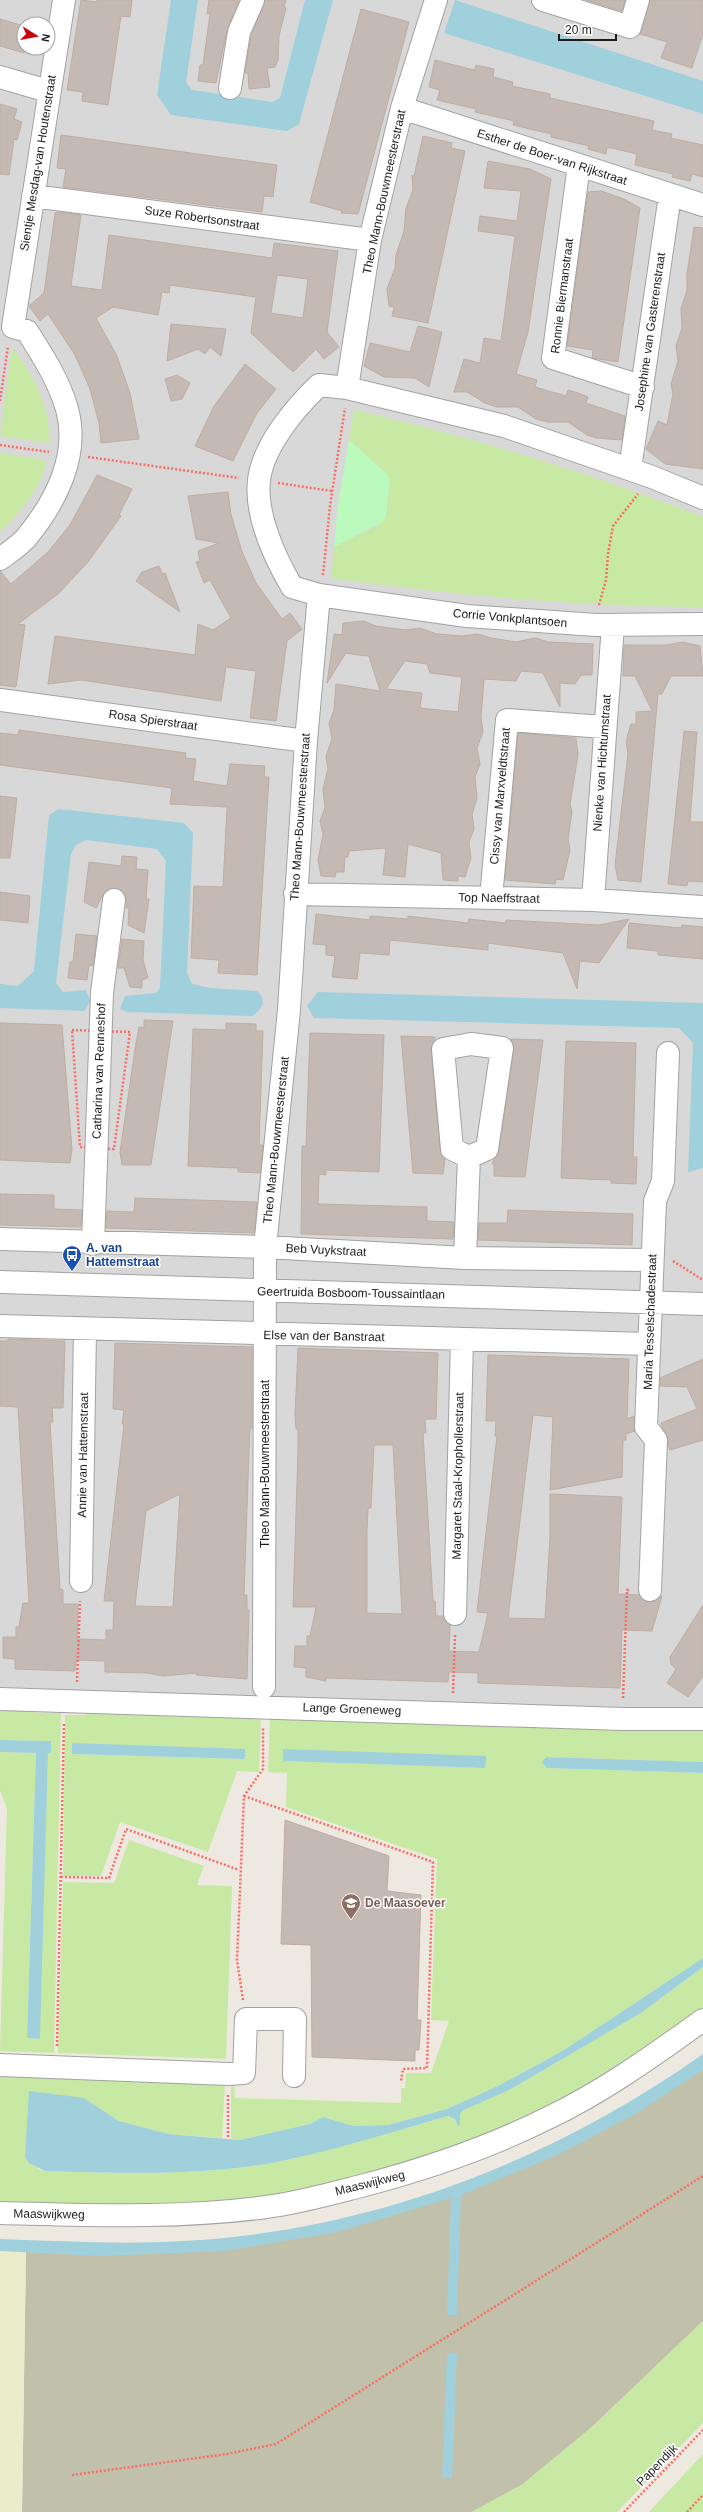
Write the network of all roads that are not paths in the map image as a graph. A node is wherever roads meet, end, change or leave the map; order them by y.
1 (64, 0) edge
2 (253, 0) edge
3 (436, 0) edge
4 (543, 0) edge
5 (638, 0) edge
6 (0, 77) edge
7 (230, 88) dead end
8 (48, 91) junction
9 (402, 108) junction
10 (579, 165) junction
11 (670, 195) junction
12 (33, 196) junction
13 (703, 205) edge
14 (370, 240) junction
15 (6, 326) edge
16 (643, 387) junction
17 (347, 388) junction
18 (630, 470) junction
19 (703, 498) edge
20 (0, 559) edge
21 (319, 595) junction
22 (703, 624) edge
23 (605, 625) junction
24 (0, 700) edge
25 (604, 727) junction
26 (306, 741) junction
27 (295, 894) junction
28 (491, 898) junction
29 (114, 900) dead end
30 (593, 900) junction
31 (703, 908) edge
32 (668, 1053) dead end
33 (469, 1157) junction
34 (0, 1239) edge
35 (94, 1244) junction
36 (265, 1247) junction
37 (465, 1258) junction
38 (652, 1260) junction
39 (0, 1282) edge
40 (265, 1292) junction
41 (650, 1302) junction
42 (703, 1304) edge
43 (0, 1326) edge
44 (85, 1329) junction
45 (265, 1334) junction
46 (462, 1339) junction
47 (648, 1344) junction
48 (81, 1581) road end
49 (650, 1590) road end
50 (455, 1614) road end
51 (264, 1697) junction
52 (0, 1699) edge
53 (703, 1719) edge
54 (703, 2020) edge
55 (0, 2065) edge
56 (294, 2076) dead end
57 (0, 2213) edge

1 - 8 street, Sientje Mesdag-van Houtenstraat
2 - 7 street
3 - 9 street, Theo Mann-Bouwmeesterstraat
4 - 5 street
6 - 8 street
8 - 12 street, Sientje Mesdag-van Houtenstraat
9 - 10 street, Esther de Boer-van Rijkstraat
9 - 14 street, Theo Mann-Bouwmeesterstraat
10 - 11 street, Esther de Boer-van Rijkstraat
10 - 16 street, Ronnie Biermanstraat
11 - 13 street, Esther de Boer-van Rijkstraat
11 - 16 street, Josephine van Gasterenstraat
12 - 14 street, Suze Robertsonstraat
12 - 15 street, Sientje Mesdag-van Houtenstraat
14 - 17 street, Theo Mann-Bouwmeesterstraat
15 - 20 street
16 - 18 street, Josephine van Gasterenstraat
17 - 18 street
17 - 21 street
18 - 19 street
21 - 23 street, Corrie Vonkplantsoen
21 - 26 street, Theo Mann-Bouwmeesterstraat
22 - 23 street, Corrie Vonkplantsoen
23 - 25 street, Nienke van Hichtumstraat
24 - 26 street, Rosa Spierstraat
25 - 28 street, Cissy van Marxveldtstraat
25 - 30 street, Nienke van Hichtumstraat
26 - 27 street, Theo Mann-Bouwmeesterstraat
27 - 28 street, Top Naeffstraat
27 - 36 street, Theo Mann-Bouwmeesterstraat
28 - 30 street, Top Naeffstraat
29 - 35 street, Catharina van Renneshof
30 - 31 street, Top Naeffstraat
32 - 38 street, Maria Tesselschadestraat
33 - 33 street
33 - 37 street
34 - 35 street, Beb Vuykstraat
35 - 36 street, Beb Vuykstraat
36 - 37 street, Beb Vuykstraat
36 - 40 street, Theo Mann-Bouwmeesterstraat
37 - 38 street, Beb Vuykstraat
38 - 41 street, Maria Tesselschadestraat
39 - 40 street, Geertruida Bosboom-Toussaintlaan
40 - 41 street, Geertruida Bosboom-Toussaintlaan
40 - 45 street, Theo Mann-Bouwmeesterstraat
41 - 42 street, Geertruida Bosboom-Toussaintlaan
41 - 47 street, Maria Tesselschadestraat
43 - 44 street, Else van der Banstraat
44 - 45 street, Else van der Banstraat
44 - 48 street, Annie van Hattemstraat
45 - 46 street, Else van der Banstraat
45 - 51 street, Theo Mann-Bouwmeesterstraat
46 - 47 street, Else van der Banstraat
46 - 50 street, Margaret Staal-Krophollerstraat
47 - 49 street, Maria Tesselschadestraat
51 - 52 street, Lange Groeneweg
51 - 53 street, Lange Groeneweg
54 - 57 street, Maaswijkweg
55 - 56 street

